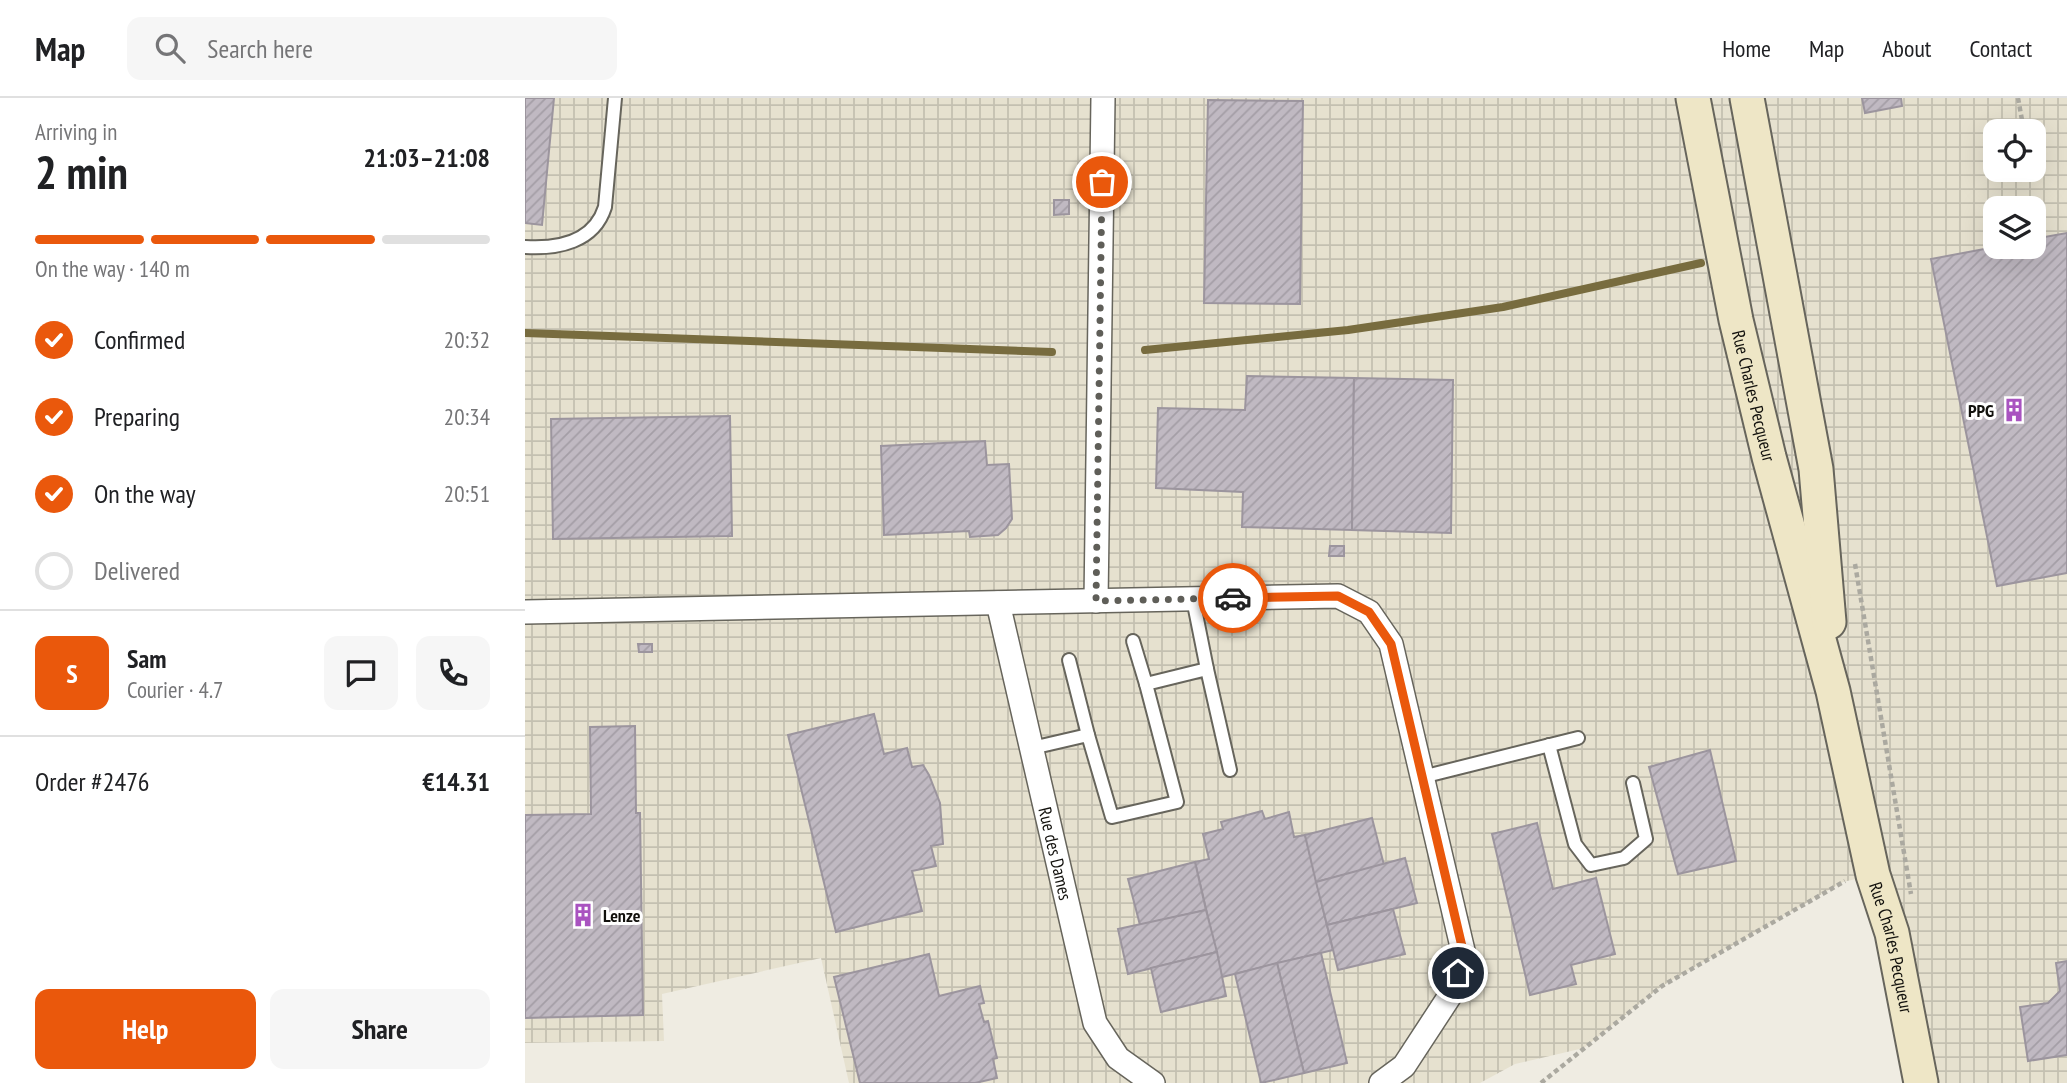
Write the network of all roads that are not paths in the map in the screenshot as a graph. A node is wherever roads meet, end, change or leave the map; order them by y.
1 (615, 98) edge
2 (1103, 98) edge
3 (1693, 98) edge
4 (1747, 98) edge
5 (525, 247) edge
6 (1193, 599) junction
7 (1096, 601) junction
8 (998, 603) junction
9 (525, 612) edge
10 (1133, 641) dead end
11 (1069, 660) dead end
12 (1207, 669) junction
13 (1146, 684) junction
14 (1833, 691) junction
15 (1088, 736) junction
16 (1578, 738) dead end
17 (1549, 745) junction
18 (1032, 748) junction
19 (1230, 770) dead end
20 (1422, 777) junction
21 (1633, 783) dead end
22 (1921, 1082) edge
23 (1153, 1083) edge
24 (1381, 1083) edge

1 - 5 lane
2 - 7 street
3 - 14 main road, Rue Charles Pecqueur
4 - 14 main road, Rue Charles Pecqueur
6 - 7 street
6 - 12 lane
6 - 20 street
7 - 8 street
8 - 9 street
8 - 18 street, Rue des Dames
10 - 13 lane
11 - 15 lane
12 - 13 lane
12 - 19 lane
13 - 15 lane
14 - 22 main road, Rue Charles Pecqueur
15 - 18 lane
16 - 17 lane
17 - 20 lane
17 - 21 lane
18 - 23 street, Rue des Dames
20 - 24 street

